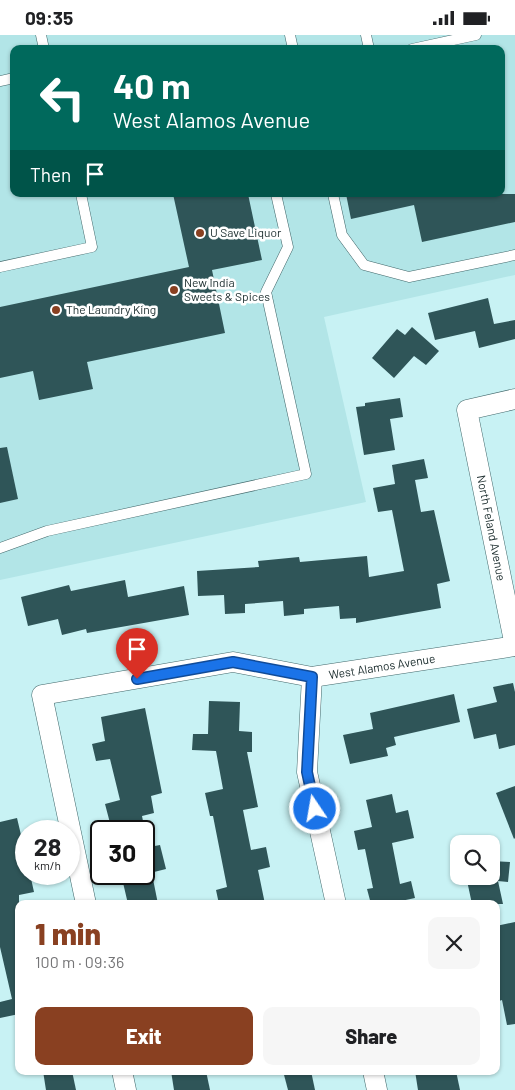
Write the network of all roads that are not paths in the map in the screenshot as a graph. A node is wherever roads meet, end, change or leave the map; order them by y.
1 (476, 35) edge
2 (430, 45) edge
3 (82, 197) edge
4 (277, 197) edge
5 (334, 197) edge
6 (515, 255) edge
7 (0, 267) edge
8 (515, 399) edge
9 (0, 548) edge
10 (515, 646) edge
11 (312, 677) junction
12 (85, 900) edge
13 (335, 900) edge
14 (123, 1075) edge
15 (374, 1075) edge
16 (126, 1090) edge
17 (377, 1090) edge

1 - 2 lane
3 - 7 lane
4 - 9 lane
5 - 6 lane
8 - 10 street, North Feland Avenue
10 - 11 street, West Alamos Avenue
11 - 12 street, West Alamos Avenue
11 - 13 street
14 - 16 street
15 - 17 street

